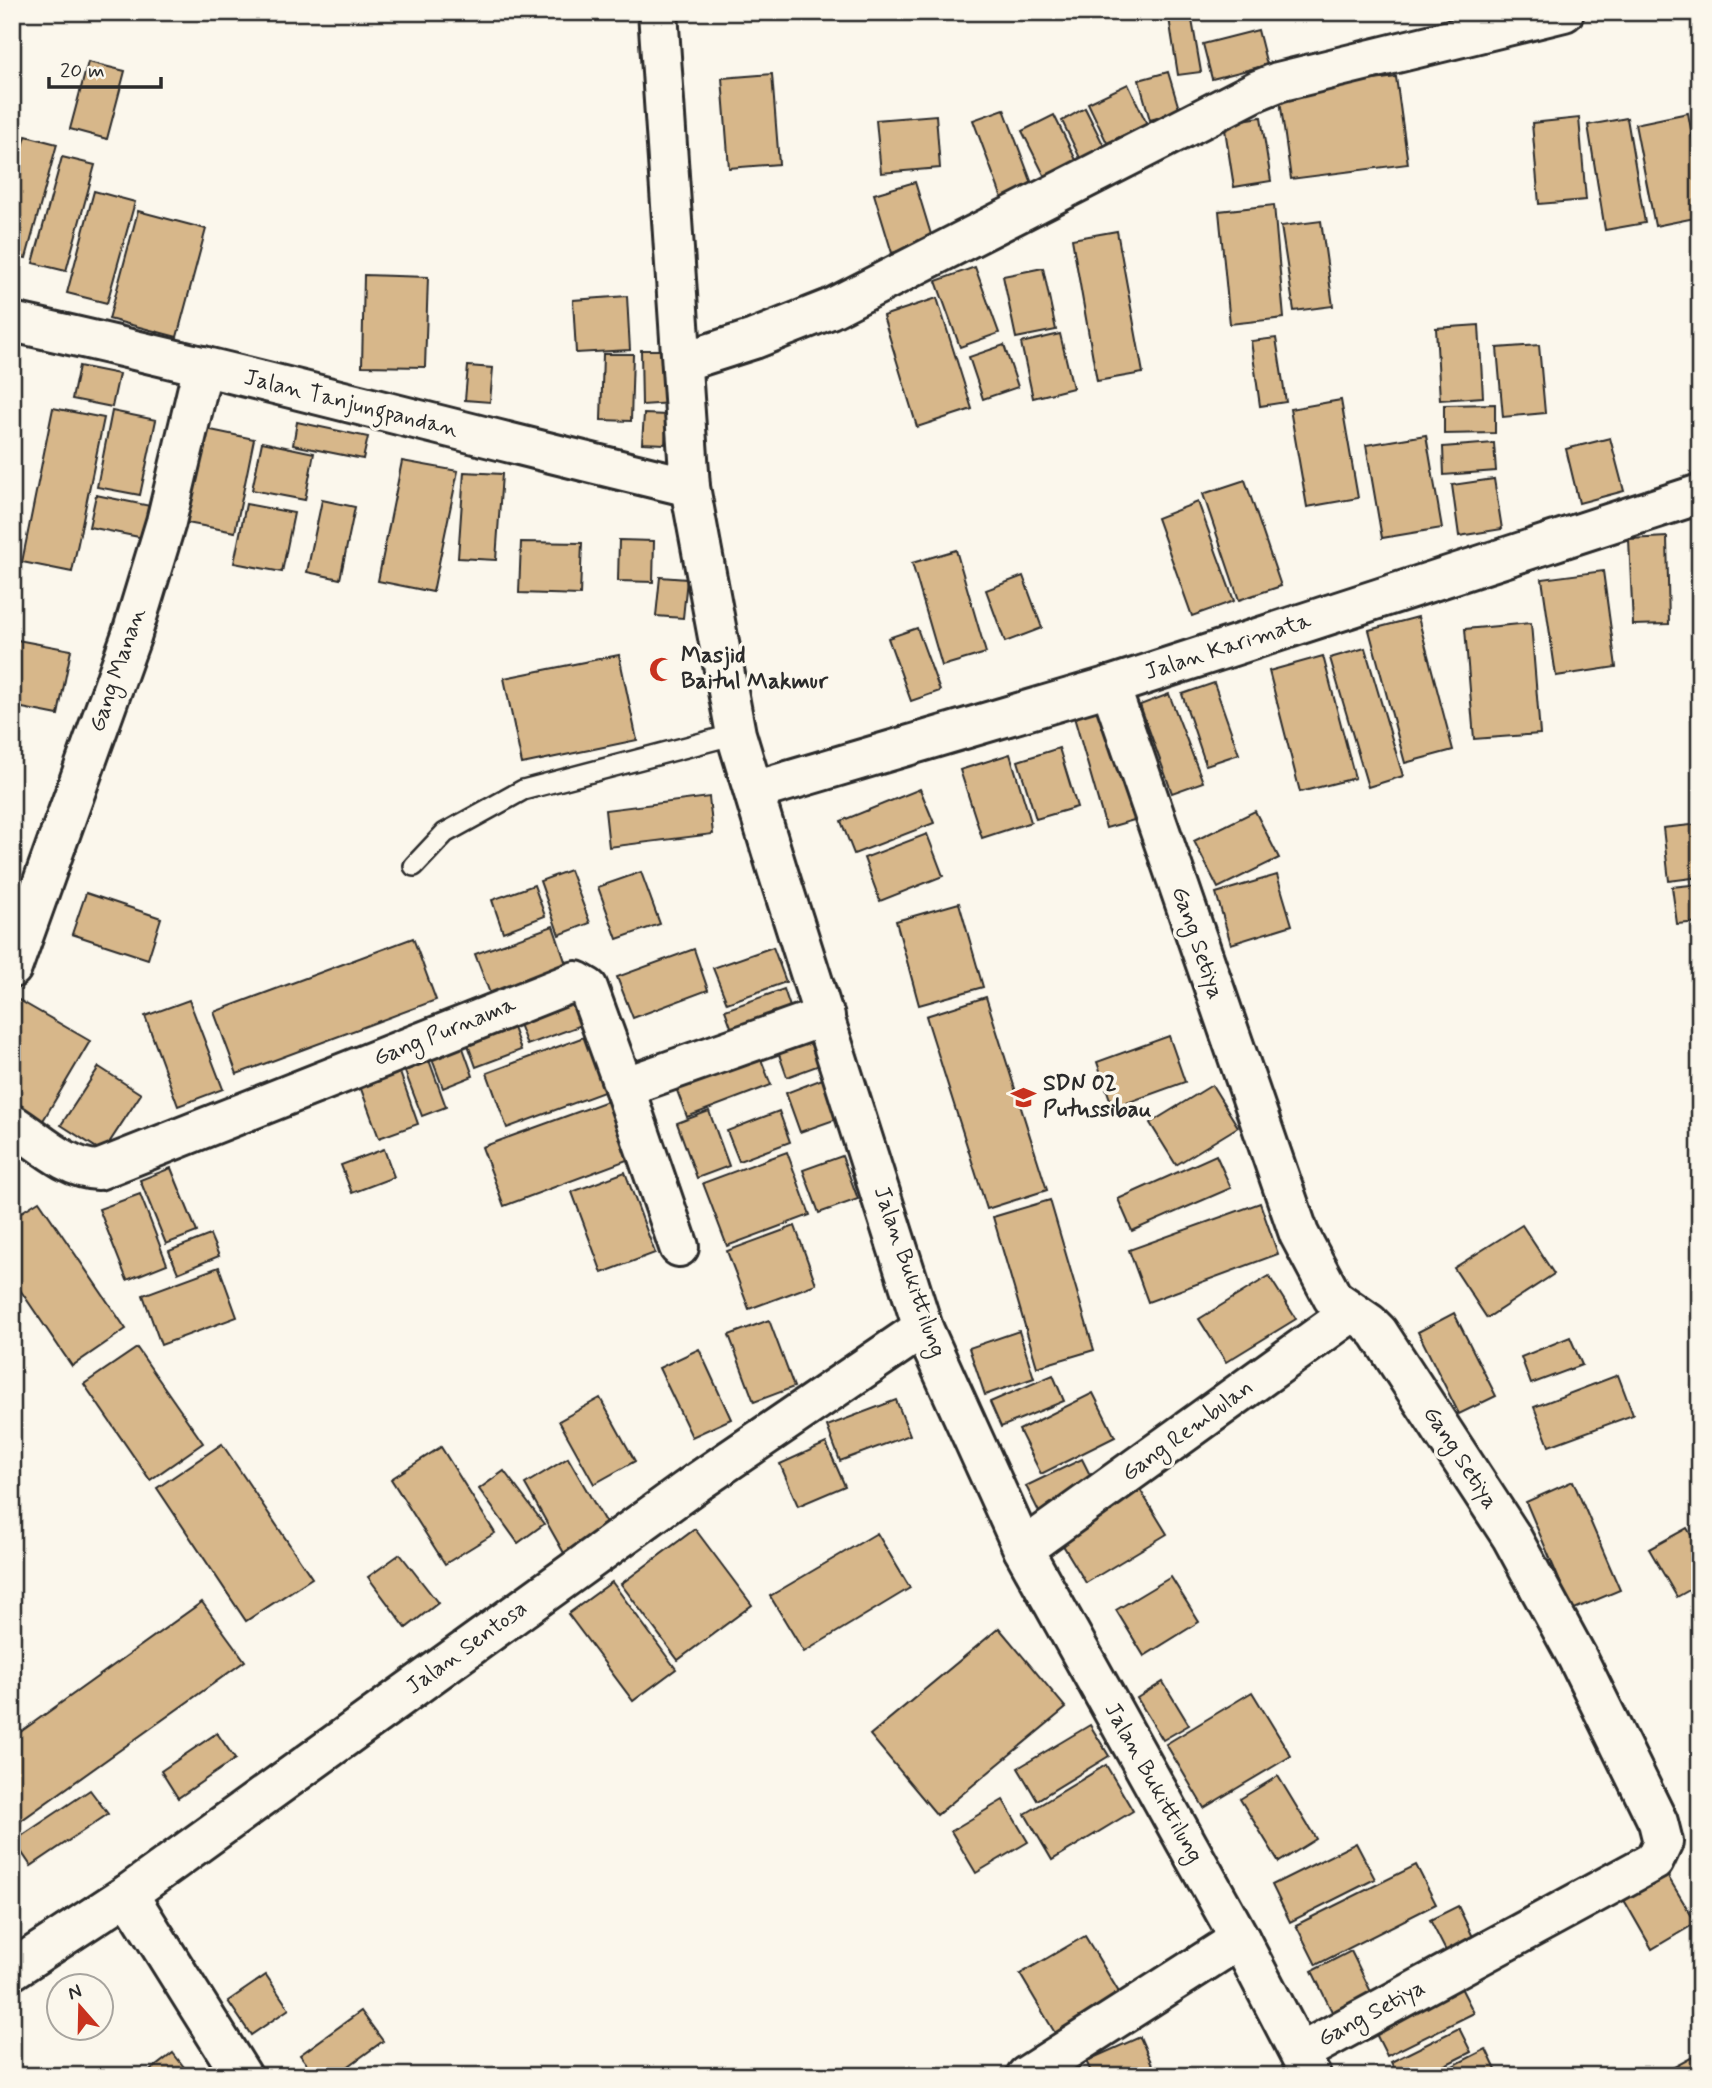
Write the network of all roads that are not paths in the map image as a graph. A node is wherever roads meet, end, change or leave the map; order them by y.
1 (1564, 12) edge
2 (658, 14) edge
3 (12, 321) edge
4 (682, 362) junction
5 (203, 366) junction
6 (690, 487) junction
7 (1700, 494) edge
8 (1110, 685) junction
9 (736, 734) junction
10 (754, 791) junction
11 (414, 866) dead end
12 (12, 968) edge
13 (825, 1016) junction
14 (624, 1087) junction
15 (12, 1124) edge
16 (679, 1247) dead end
17 (1352, 1312) junction
18 (923, 1328) junction
19 (1023, 1549) junction
20 (128, 1894) junction
21 (1240, 1939) junction
22 (12, 1970) edge
23 (1305, 2065) edge
24 (242, 2076) edge
25 (1026, 2076) edge

1 - 4 street
2 - 4 street, Jalan Bukittilung
3 - 5 street, Jalan Tanjungpandan
4 - 6 street, Jalan Bukittilung
5 - 6 street, Jalan Tanjungpandan
5 - 12 street, Gang Manan
6 - 9 street, Jalan Bukittilung
7 - 8 street, Jalan Karimata
8 - 10 street, Jalan Karimata
8 - 17 street, Gang Setiya
9 - 10 street, Jalan Bukittilung
9 - 11 lane
10 - 13 street, Jalan Bukittilung
13 - 14 street
13 - 18 street, Jalan Bukittilung
14 - 15 street, Gang Purnama
14 - 16 street
17 - 19 street, Gang Rembulan
17 - 23 street, Gang Setiya
18 - 19 street, Jalan Bukittilung
18 - 20 street, Jalan Sentosa
19 - 21 street, Jalan Bukittilung
20 - 22 street, Jalan Sentosa
20 - 24 street
21 - 23 street, Jalan Bukittilung
21 - 25 street

